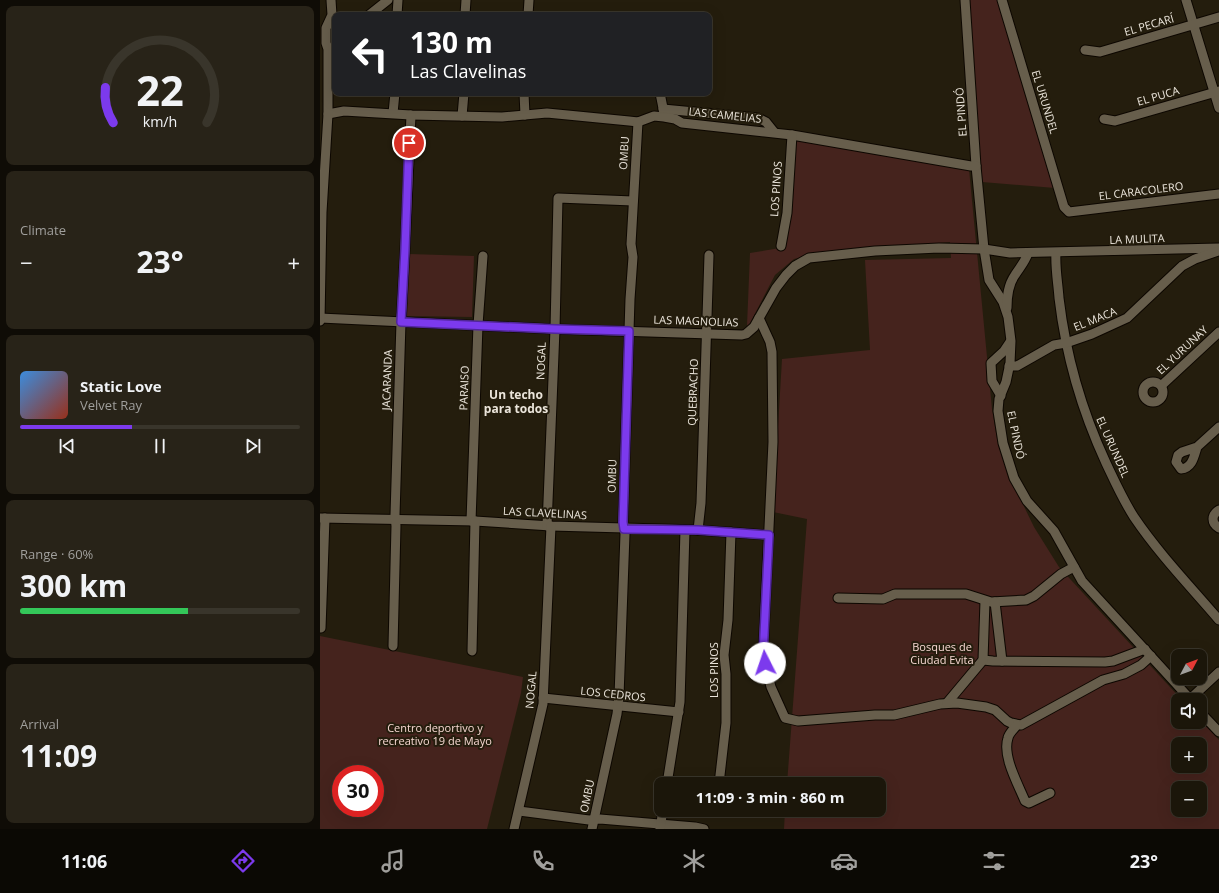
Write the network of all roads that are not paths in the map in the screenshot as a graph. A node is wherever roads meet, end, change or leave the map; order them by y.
1 (331, 0) edge
2 (388, 0) edge
3 (398, 0) edge
4 (466, 0) edge
5 (529, 0) edge
6 (965, 0) edge
7 (1002, 0) edge
8 (1186, 0) edge
9 (373, 12) edge
10 (397, 12) edge
11 (465, 12) edge
12 (528, 12) edge
13 (1219, 17) edge
14 (1194, 25) junction
15 (330, 45) edge
16 (1085, 50) dead end
17 (1217, 92) edge
18 (395, 96) edge
19 (464, 96) edge
20 (524, 96) edge
21 (661, 96) edge
22 (1219, 108) edge
23 (393, 113) junction
24 (664, 113) junction
25 (328, 114) junction
26 (411, 115) junction
27 (525, 115) junction
28 (462, 116) junction
29 (1104, 119) dead end
30 (638, 122) junction
31 (774, 132) junction
32 (792, 135) junction
33 (323, 138) edge
34 (976, 166) junction
35 (1219, 194) edge
36 (633, 201) junction
37 (1066, 211) joint
38 (321, 212) edge
39 (782, 246) dead end
40 (984, 249) junction
41 (1219, 249) edge
42 (1028, 253) junction
43 (1056, 253) junction
44 (709, 255) dead end
45 (483, 256) dead end
46 (320, 287) edge
47 (1007, 310) junction
48 (759, 318) junction
49 (320, 320) edge
50 (401, 322) junction
51 (478, 325) junction
52 (555, 329) junction
53 (629, 331) junction
54 (1219, 332) edge
55 (707, 334) junction
56 (1011, 341) junction
57 (1066, 343) junction
58 (1009, 366) junction
59 (1162, 385) dead end
60 (1001, 396) junction
61 (1219, 428) edge
62 (1197, 447) dead end
63 (1219, 510) edge
64 (322, 518) edge
65 (395, 520) junction
66 (473, 521) junction
67 (549, 526) junction
68 (1219, 528) edge
69 (624, 529) junction
70 (685, 530) junction
71 (698, 530) junction
72 (731, 532) junction
73 (769, 535) junction
74 (1074, 567) junction
75 (838, 598) dead end
76 (985, 601) junction
77 (995, 602) junction
78 (1219, 620) edge
79 (321, 628) edge
80 (394, 646) dead end
81 (472, 651) dead end
82 (1148, 653) junction
83 (983, 660) junction
84 (1002, 661) junction
85 (1219, 672) edge
86 (1185, 693) edge
87 (1197, 693) edge
88 (544, 698) junction
89 (947, 703) junction
90 (618, 706) junction
91 (679, 712) junction
92 (1207, 719) edge
93 (1017, 725) junction
94 (1219, 732) edge
95 (669, 777) edge
96 (720, 777) edge
97 (1050, 793) dead end
98 (519, 811) junction
99 (662, 817) edge
100 (594, 820) junction
101 (660, 827) edge
102 (514, 829) edge
103 (592, 829) edge
104 (704, 829) edge

1 - 15 street
2 - 9 street
3 - 10 street
4 - 11 street
5 - 12 street
6 - 34 street, EL PINDÓ
7 - 37 street, EL URUNDEL
8 - 14 street
13 - 14 street, EL PECARÍ
14 - 16 street, EL PECARÍ
14 - 17 street
15 - 25 street
17 - 22 street
17 - 29 street, EL PUCA
18 - 23 street
19 - 28 street
20 - 27 street
21 - 24 street
23 - 25 street, LAS CAMELIAS
23 - 26 street, LAS CAMELIAS
24 - 30 street, LAS CAMELIAS
24 - 31 street, LAS CAMELIAS
24 - 31 street
25 - 33 street
26 - 28 street, LAS CAMELIAS
26 - 50 street, JACARANDA
27 - 28 street, LAS CAMELIAS
27 - 30 street, LAS CAMELIAS
30 - 36 street, OMBU
31 - 32 street, LAS CAMELIAS
32 - 34 street, LAS CAMELIAS
32 - 39 street, LOS PINOS
33 - 38 street
34 - 40 street, EL PINDÓ
35 - 37 street, EL CARACOLERO
36 - 52 street, NOGAL
36 - 53 street, OMBU
38 - 46 street
40 - 42 street, LAS MAGNOLIAS
40 - 47 street, EL PINDÓ
40 - 48 street, LAS MAGNOLIAS
41 - 43 street, LA MULITA
41 - 57 street, EL MACA
42 - 43 street, LAS MAGNOLIAS
42 - 47 street
43 - 57 street, EL URUNDEL
44 - 55 street, QUEBRACHO
45 - 51 street, PARAISO
46 - 49 street
47 - 56 street, EL PINDÓ
48 - 55 street, LAS MAGNOLIAS
48 - 73 street
49 - 50 street, LAS MAGNOLIAS
50 - 51 street, LAS MAGNOLIAS
50 - 65 street, JACARANDA
51 - 52 street, LAS MAGNOLIAS
51 - 66 street, PARAISO
52 - 53 street, LAS MAGNOLIAS
52 - 67 street, NOGAL
53 - 55 street, LAS MAGNOLIAS
53 - 69 street, OMBU
54 - 59 street, EL YURUNAY
55 - 71 street, QUEBRACHO
56 - 58 street, EL PINDÓ
56 - 60 street
57 - 58 street, EL MACA
57 - 78 street, EL URUNDEL
58 - 60 street, EL PINDÓ
60 - 74 street, EL PINDÓ
61 - 62 street
63 - 68 street
64 - 65 street, LAS CLAVELINAS
64 - 79 street
65 - 66 street, LAS CLAVELINAS
65 - 80 street, JACARANDA
66 - 67 street, LAS CLAVELINAS
66 - 81 street, PARAISO
67 - 69 street, LAS CLAVELINAS
67 - 88 street, NOGAL
69 - 70 street, LAS CLAVELINAS
69 - 90 street, OMBU
70 - 71 street, LAS CLAVELINAS
70 - 91 street
71 - 72 street, LAS CLAVELINAS
72 - 73 street, LAS CLAVELINAS
72 - 96 street, LOS PINOS
73 - 89 street
74 - 77 street
74 - 82 street, EL PINDÓ
75 - 76 street
76 - 77 street
76 - 83 street
77 - 84 street
82 - 84 street
82 - 86 street, EL PINDÓ
82 - 93 street
83 - 84 street
83 - 89 street
85 - 87 street
88 - 90 street, LOS CEDROS
88 - 98 street, NOGAL
89 - 93 street
90 - 91 street, LOS CEDROS
90 - 100 street, OMBU
91 - 95 street
92 - 94 street
93 - 97 street
98 - 100 street
98 - 102 street, NOGAL
99 - 101 street
100 - 101 street
100 - 103 street, OMBU
101 - 104 street

